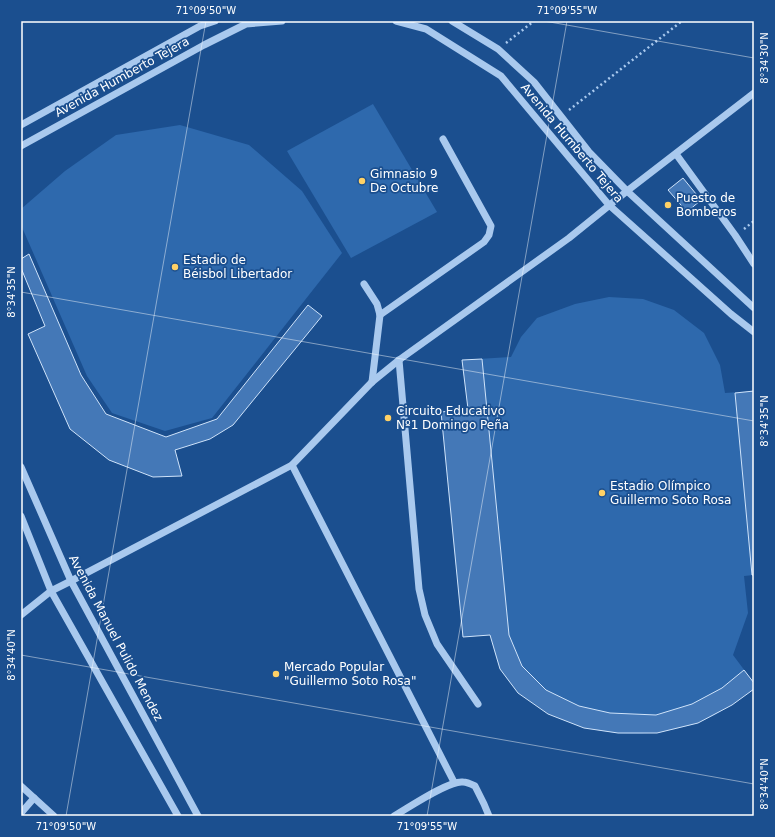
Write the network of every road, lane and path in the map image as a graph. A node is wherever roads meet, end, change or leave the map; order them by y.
1 (215, 21) edge
2 (282, 21) edge
3 (396, 21) edge
4 (452, 21) edge
5 (534, 21) edge
6 (682, 21) edge
7 (498, 49) junction
8 (754, 93) edge
9 (562, 116) junction
10 (21, 125) edge
11 (443, 139) dead end
12 (21, 146) edge
13 (676, 154) junction
14 (627, 191) junction
15 (609, 205) junction
16 (754, 264) edge
17 (364, 284) dead end
18 (754, 308) edge
19 (380, 315) junction
20 (754, 332) edge
21 (399, 360) junction
22 (372, 382) junction
23 (292, 465) junction
24 (21, 467) edge
25 (21, 516) edge
26 (71, 581) junction
27 (51, 591) junction
28 (21, 615) edge
29 (478, 704) dead end
30 (454, 782) junction
31 (21, 786) edge
32 (34, 798) junction
33 (21, 813) edge
34 (54, 816) edge
35 (178, 816) edge
36 (198, 816) edge
37 (394, 816) edge
38 (489, 816) edge

1 - 10 street, Avenida Humberto Tejera
2 - 12 street, Avenida Humberto Tejera
3 - 15 street, Avenida Humberto Tejera
4 - 7 street, Avenida Humberto Tejera
5 - 7 path
6 - 9 path
7 - 9 street, Avenida Humberto Tejera
8 - 13 street
9 - 14 street, Avenida Humberto Tejera
11 - 19 street
13 - 14 street
13 - 16 street
14 - 15 street
14 - 18 street, Avenida Humberto Tejera
15 - 20 street, Avenida Humberto Tejera
15 - 21 street
17 - 19 street
19 - 22 street
21 - 22 street
21 - 29 street
22 - 23 street
23 - 26 street
23 - 30 street
24 - 26 street, Avenida Manuel Pulido Mendez
25 - 27 street
26 - 27 street
26 - 36 street, Avenida Manuel Pulido Mendez
27 - 28 street
27 - 35 street
30 - 37 street
30 - 38 street
31 - 32 street
32 - 33 street
32 - 34 street

